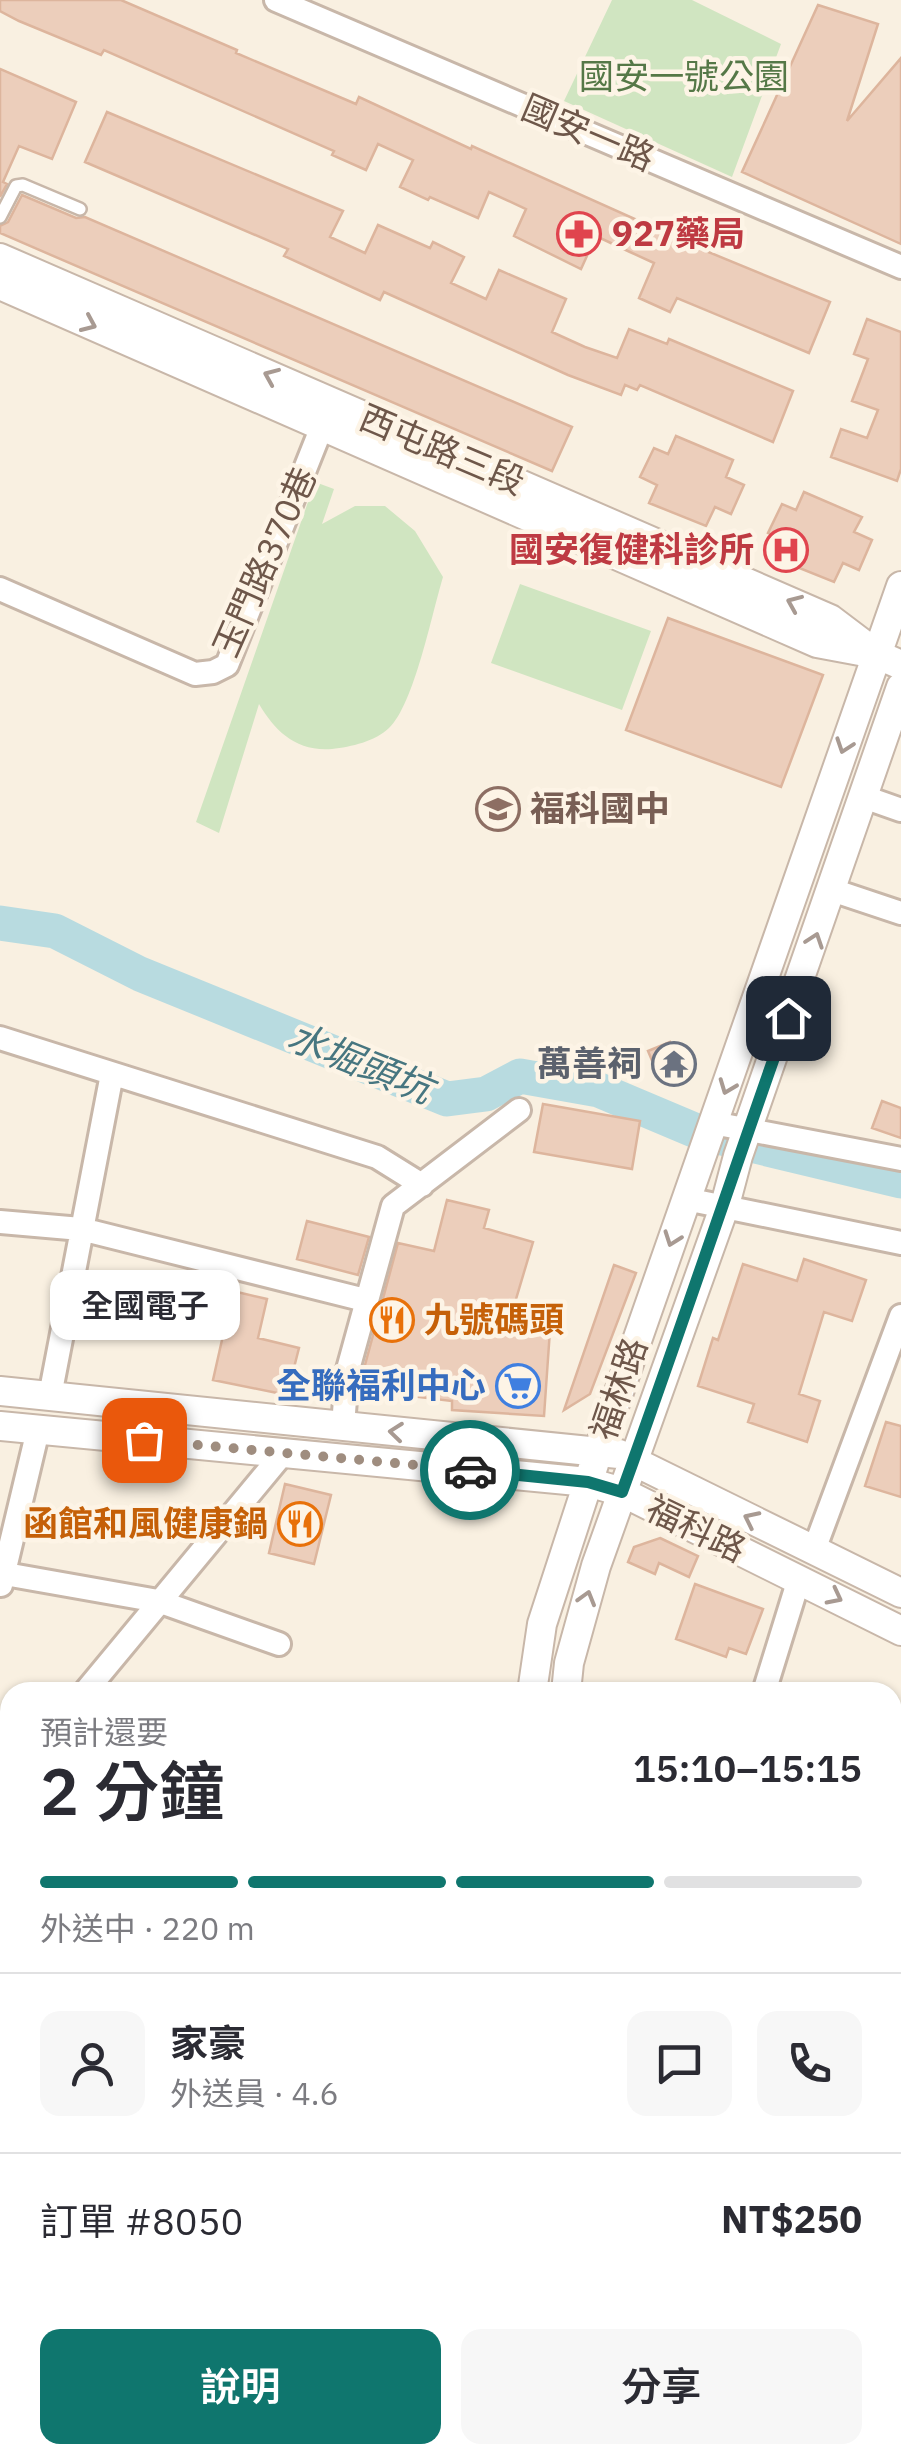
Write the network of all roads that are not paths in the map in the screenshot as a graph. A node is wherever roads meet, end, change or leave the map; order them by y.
1 (276, 0) edge
2 (80, 208) dead end
3 (0, 217) edge
4 (0, 258) edge
5 (901, 267) edge
6 (0, 284) edge
7 (327, 414) junction
8 (901, 586) edge
9 (0, 589) edge
10 (888, 659) edge
11 (901, 687) edge
12 (864, 797) junction
13 (901, 810) edge
14 (832, 890) junction
15 (901, 914) edge
16 (0, 1038) edge
17 (112, 1074) junction
18 (518, 1110) dead end
19 (709, 1135) junction
20 (742, 1144) junction
21 (901, 1159) edge
22 (422, 1185) junction
23 (686, 1199) junction
24 (724, 1206) junction
25 (0, 1222) edge
26 (81, 1229) junction
27 (901, 1243) edge
28 (365, 1300) junction
29 (901, 1316) edge
30 (0, 1392) edge
31 (50, 1396) junction
32 (0, 1426) edge
33 (343, 1426) junction
34 (38, 1430) junction
35 (284, 1452) junction
36 (598, 1452) junction
37 (633, 1461) junction
38 (588, 1482) junction
39 (622, 1492) junction
40 (814, 1550) junction
41 (1, 1578) edge
42 (798, 1579) junction
43 (901, 1593) edge
44 (158, 1601) junction
45 (901, 1631) edge
46 (280, 1644) dead end
47 (93, 1682) edge
48 (533, 1682) edge
49 (567, 1682) edge
50 (767, 1682) edge

1 - 5 street, 國安一路
2 - 3 lane
7 -> 4 street, 西屯路三段
6 -> 7 street, 西屯路三段
7 - 9 street, 玉門路370巷
7 - 10 street, 西屯路三段
8 - 10 street, 福林路
10 -> 19 street, 福林路
11 - 12 street, 福林路
12 - 13 street
12 - 14 street, 福林路
14 - 15 street
20 -> 14 street, 福林路
16 - 17 street
17 - 22 street
17 - 26 street
18 - 22 street
19 - 20 street
19 - 23 street, 福林路
20 - 21 street
20 - 24 street, 福林路
22 - 28 street
23 - 24 street
23 -> 36 street, 福林路
24 - 27 street
24 - 37 street, 福林路
25 - 26 street
26 - 28 street
26 - 31 street
28 - 33 street
29 - 40 street
30 - 31 street, 福科路
31 - 33 street, 福科路
32 - 34 street, 福科路
36 -> 33 street, 福科路
34 - 35 street, 福科路
34 - 41 street
35 - 38 street, 福科路
35 - 44 street
36 - 37 street, 福科路
36 - 38 street, 福林路
37 - 39 street, 福林路
40 -> 37 street, 福科路
38 - 39 street, 福科路
38 - 48 street, 福林路
39 - 42 street, 福科路
49 -> 39 street, 福林路
40 - 43 street, 福科路
41 - 44 street
42 -> 45 street, 福科路
42 - 50 street
44 - 46 street
44 - 47 street

